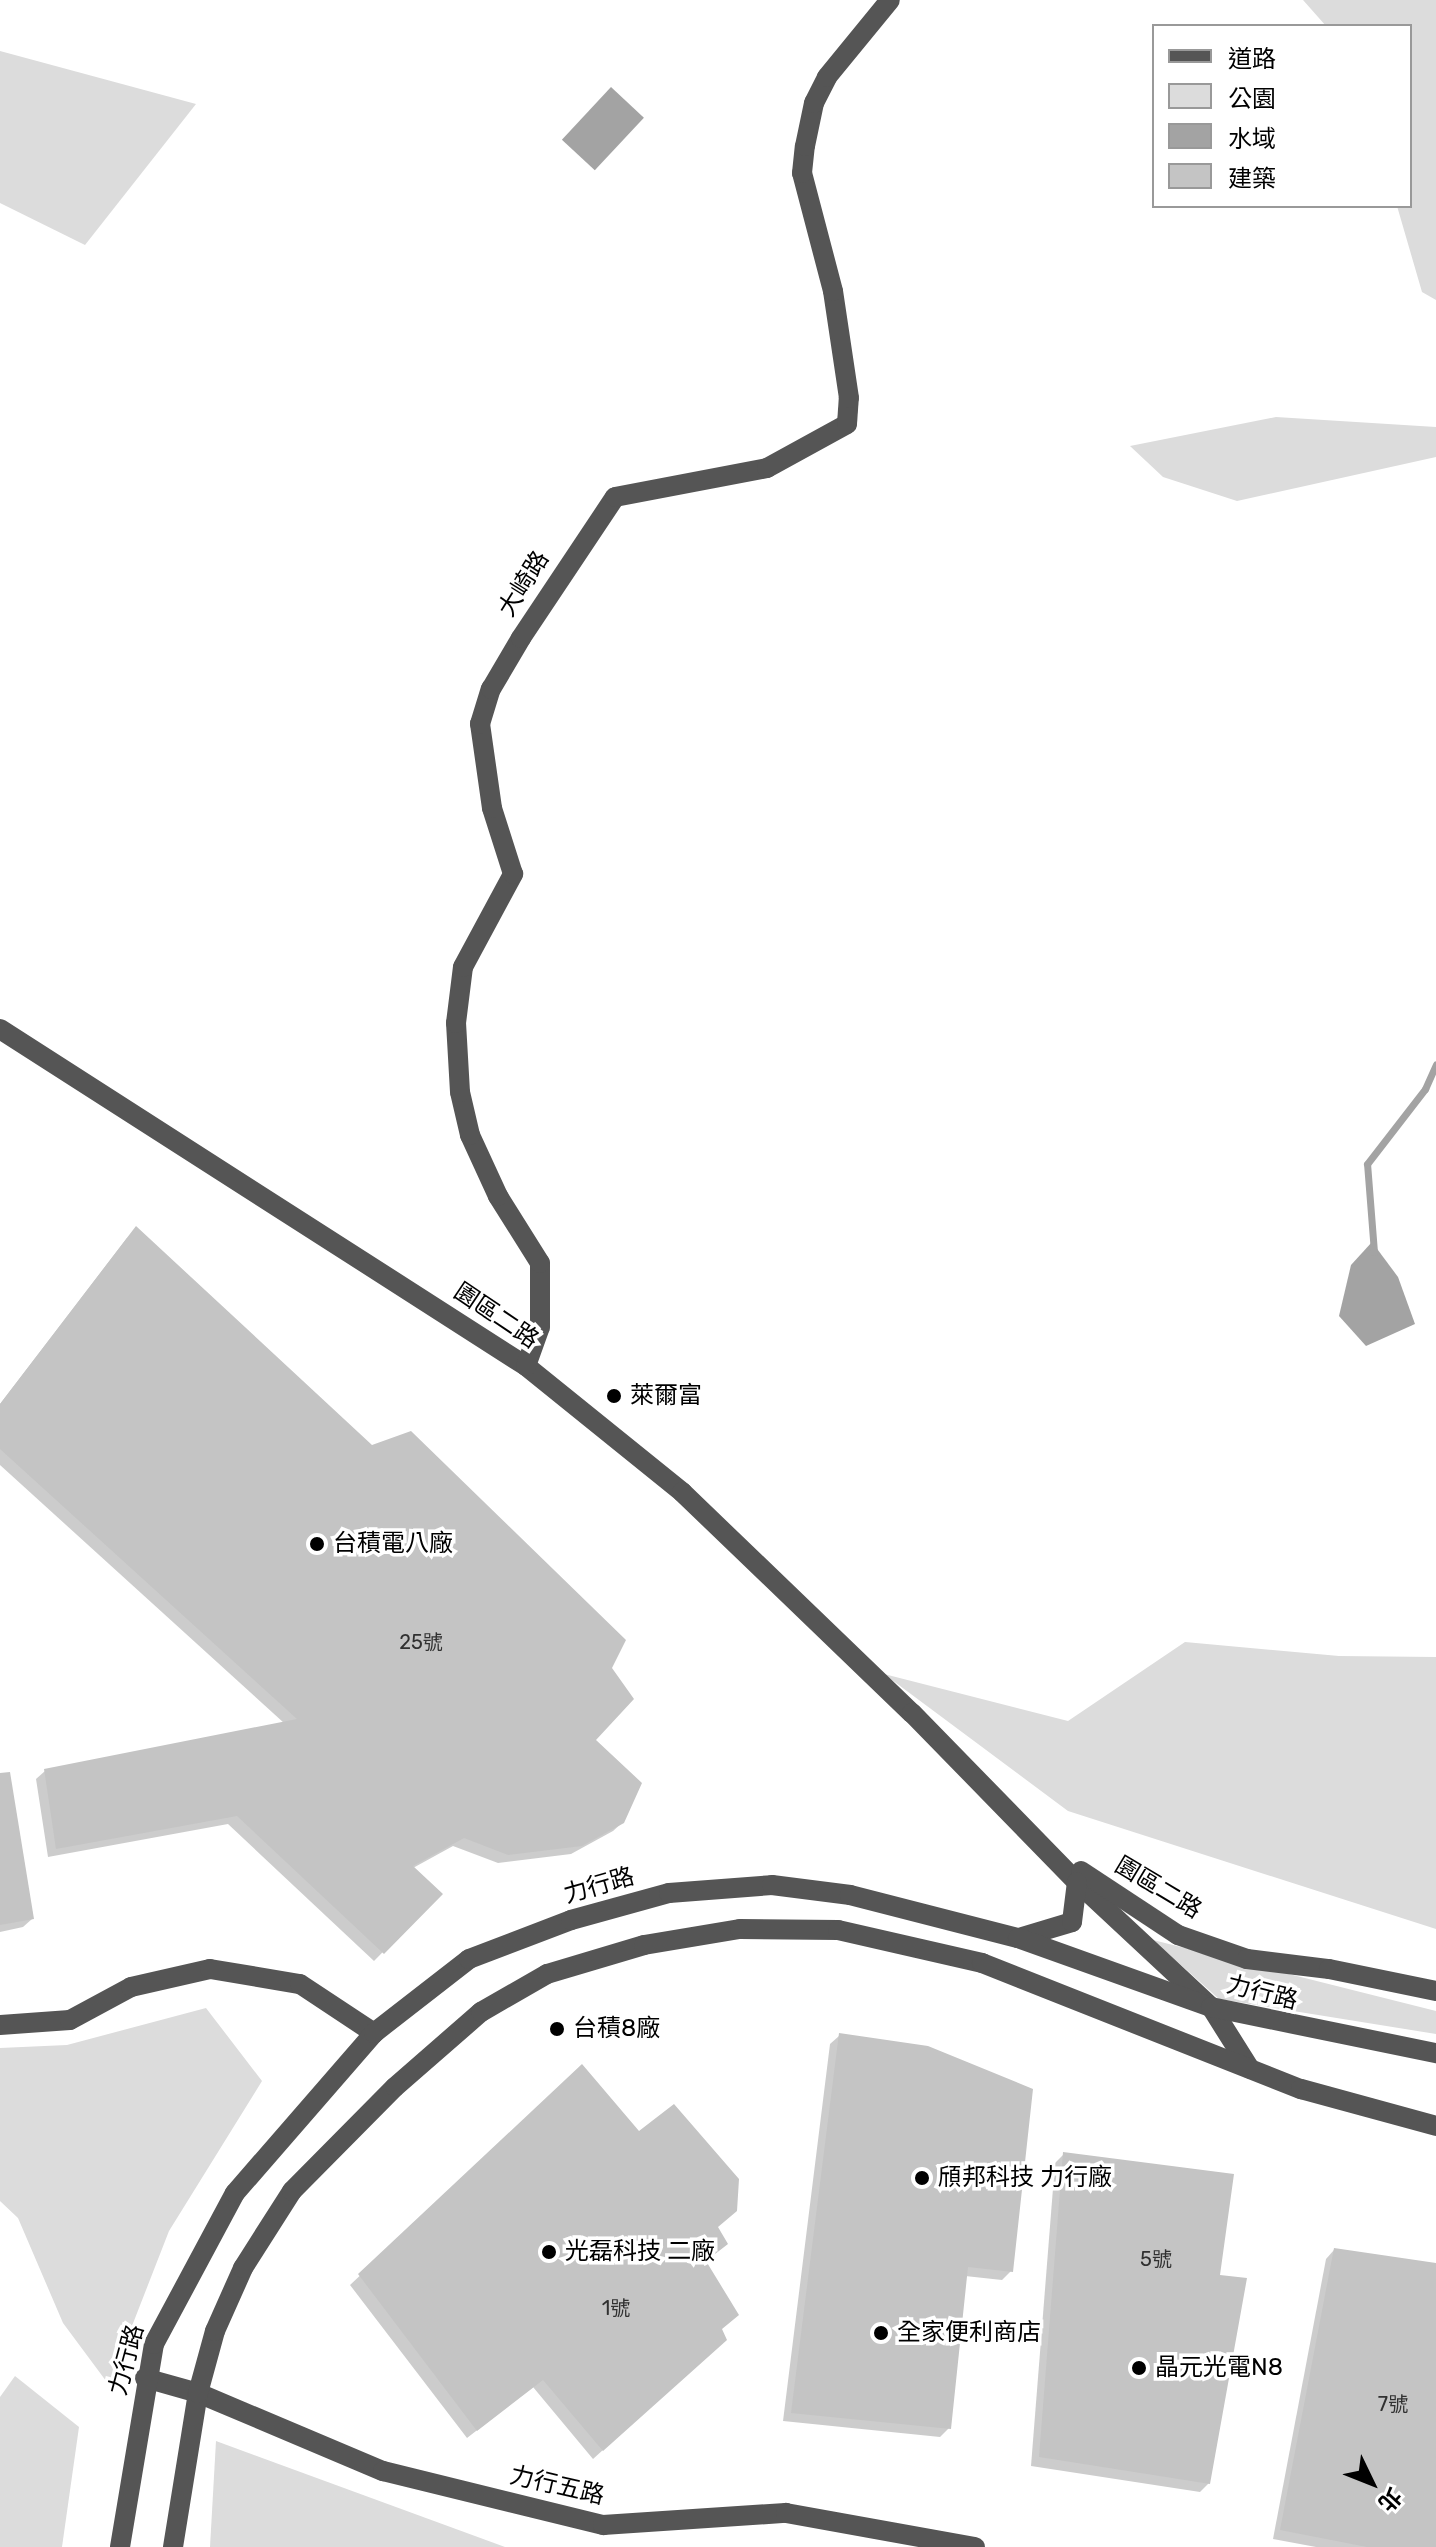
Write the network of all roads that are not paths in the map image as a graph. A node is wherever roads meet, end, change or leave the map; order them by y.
1 (890, 0) edge
2 (0, 1029) edge
3 (526, 1366) junction
4 (912, 1713) junction
5 (1077, 1882) junction
6 (1018, 1938) junction
7 (1436, 1991) edge
8 (1211, 2007) junction
9 (0, 2025) edge
10 (374, 2033) junction
11 (1436, 2053) edge
12 (1250, 2069) junction
13 (1436, 2126) edge
14 (145, 2378) junction
15 (198, 2393) junction
16 (120, 2547) edge
17 (173, 2547) edge
18 (975, 2547) edge

1 - 3 street, 大崎路
2 - 3 street, 園區二路
3 - 4 street, 園區二路
4 - 5 street, 園區二路
4 - 7 street, 園區二路
5 - 6 street
5 - 8 street, 園區二路
6 - 8 street, 力行路
6 - 10 street, 力行路
8 - 11 street, 力行路
8 - 12 street, 園區二路
9 - 10 street
10 - 14 street, 力行路
12 - 13 street
12 - 15 street
14 - 15 street, 力行五路
14 - 16 street, 力行路
15 - 17 street
15 - 18 street, 力行五路

